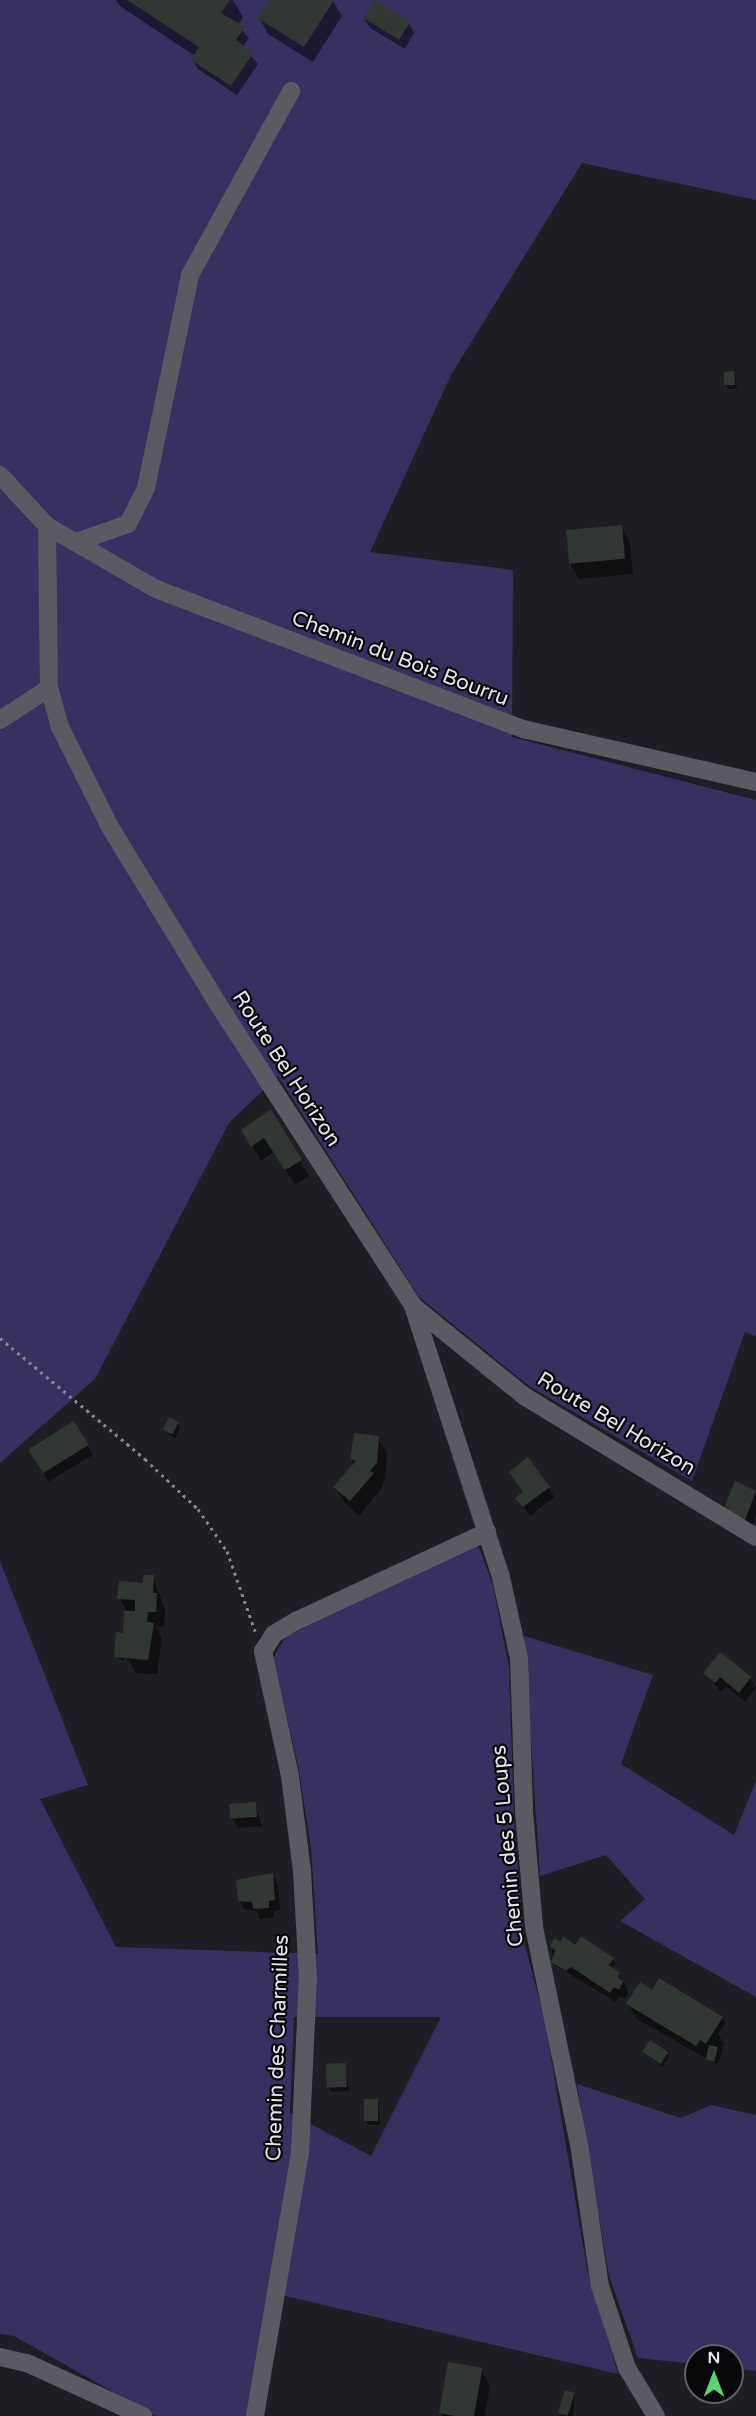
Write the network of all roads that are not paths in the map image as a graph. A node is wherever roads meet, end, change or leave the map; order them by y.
1 (291, 91) dead end
2 (0, 475) edge
3 (47, 526) junction
4 (76, 542) junction
5 (49, 688) junction
6 (0, 720) edge
7 (756, 782) edge
8 (414, 1306) junction
9 (487, 1532) junction
10 (756, 1537) edge
11 (0, 2357) edge
12 (143, 2416) edge
13 (255, 2416) edge
14 (656, 2416) edge

1 - 4 street
2 - 3 street
3 - 4 street, Chemin du Bois Bourru
3 - 5 street, Route Bel Horizon
4 - 7 street, Chemin du Bois Bourru
5 - 6 street
5 - 8 street, Route Bel Horizon
8 - 9 street, Chemin des 5 Loups
8 - 10 street, Route Bel Horizon
9 - 13 street, Chemin des Charmilles
9 - 14 street, Chemin des 5 Loups
11 - 12 street

